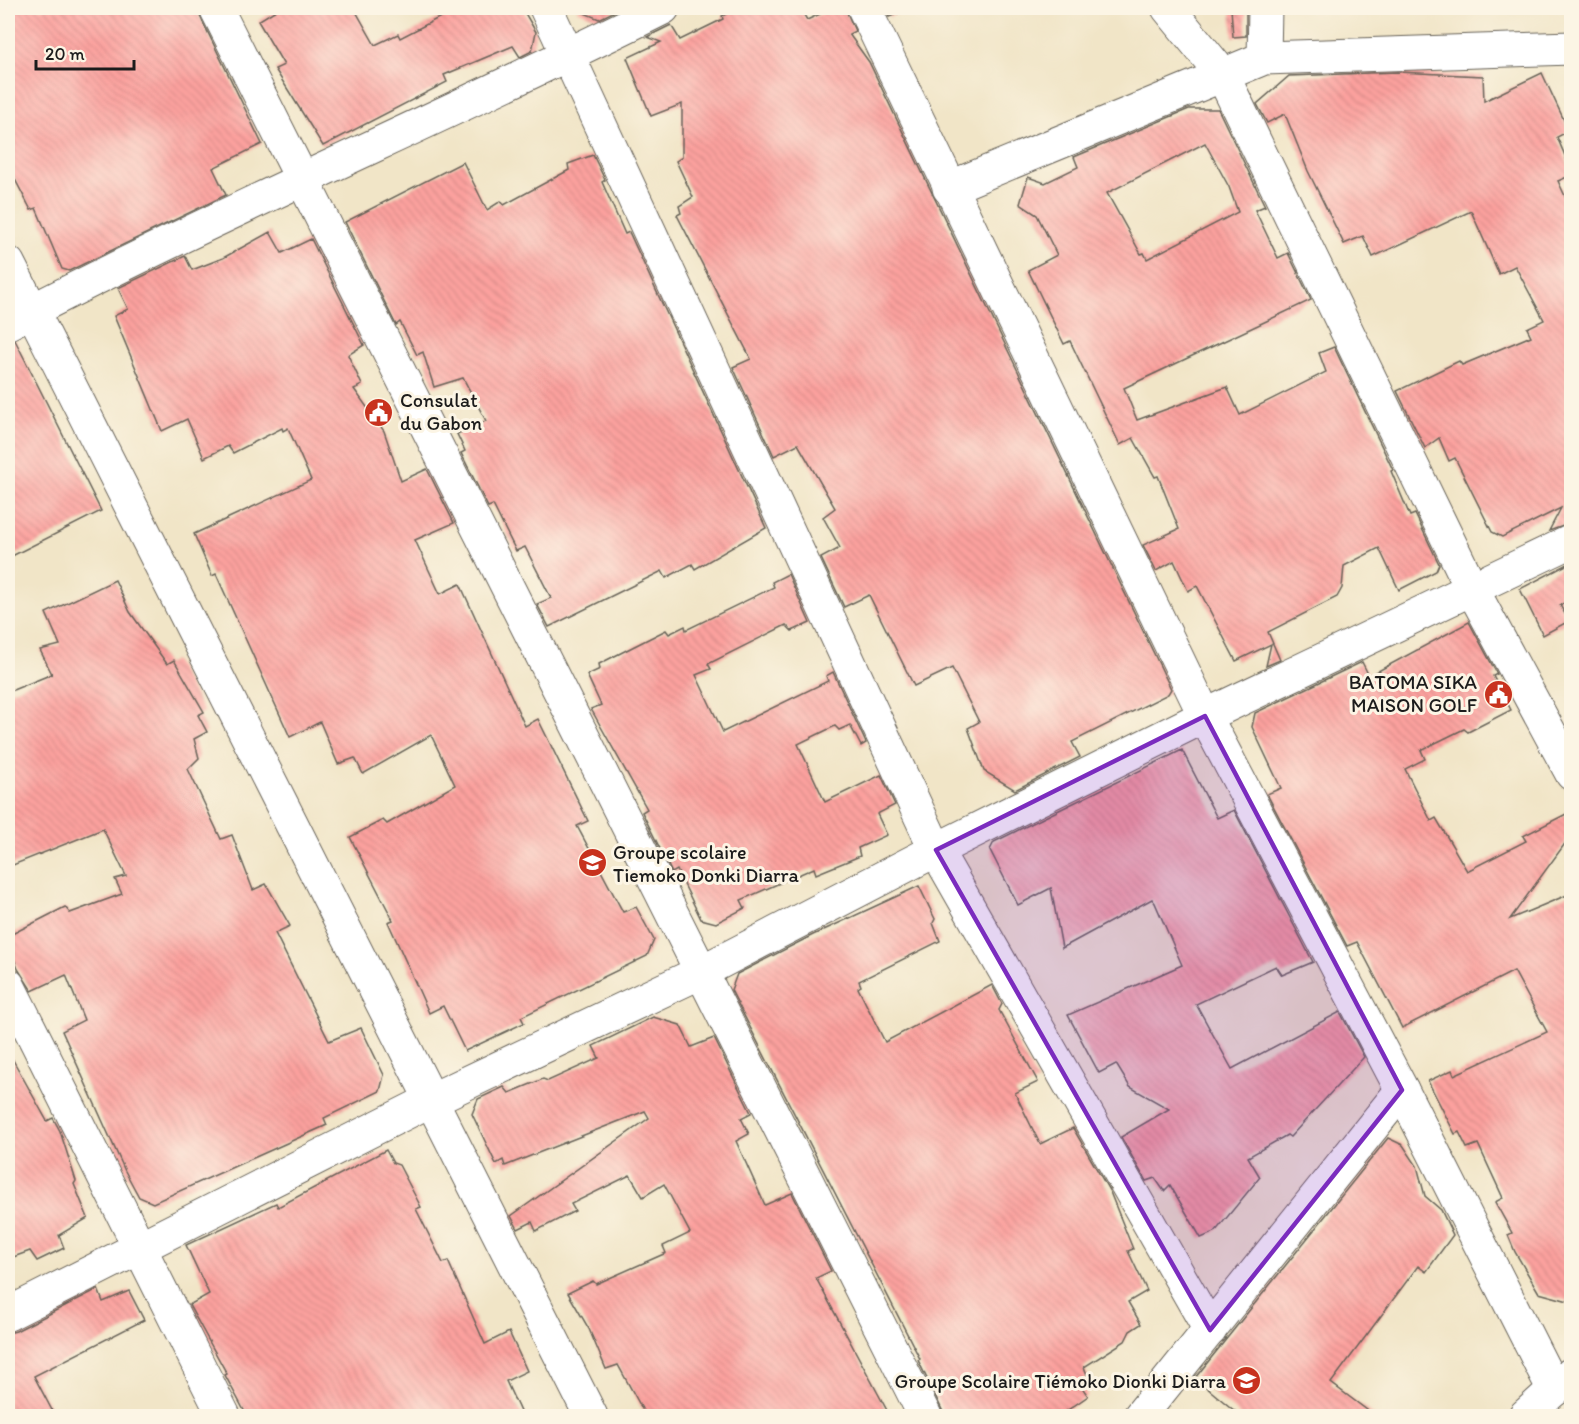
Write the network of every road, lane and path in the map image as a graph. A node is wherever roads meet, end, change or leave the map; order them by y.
1 (216, 8) edge
2 (546, 8) edge
3 (663, 8) edge
4 (864, 8) edge
5 (1168, 8) edge
6 (1265, 8) edge
7 (1572, 48) edge
8 (570, 55) junction
9 (1264, 58) junction
10 (1222, 74) junction
11 (302, 178) junction
12 (949, 188) junction
13 (8, 263) edge
14 (20, 317) edge
15 (1572, 541) edge
16 (1472, 589) junction
17 (1205, 716) junction
18 (1572, 774) edge
19 (936, 850) junction
20 (701, 972) junction
21 (8, 985) edge
22 (1402, 1090) junction
23 (430, 1100) junction
24 (139, 1247) junction
25 (8, 1314) edge
26 (1210, 1330) junction
27 (1563, 1382) edge
28 (224, 1416) edge
29 (591, 1416) edge
30 (925, 1416) edge
31 (1140, 1416) edge
32 (1525, 1416) edge

1 - 11 street
2 - 8 street
3 - 8 street
4 - 12 street
5 - 10 street
6 - 9 street
7 - 9 street
8 - 11 street
8 - 19 street
9 - 10 street
10 - 12 street
10 - 16 street
11 - 14 street
11 - 20 street
12 - 17 street
13 - 14 street
14 - 23 street
15 - 16 street
16 - 17 street
16 - 18 street
17 - 19 street
17 - 22 street
19 - 20 street
19 - 26 street
20 - 23 street
20 - 30 street
21 - 24 street
22 - 26 street
22 - 27 street
23 - 24 street
23 - 29 street
24 - 25 street
24 - 28 street
26 - 31 street
27 - 32 street

